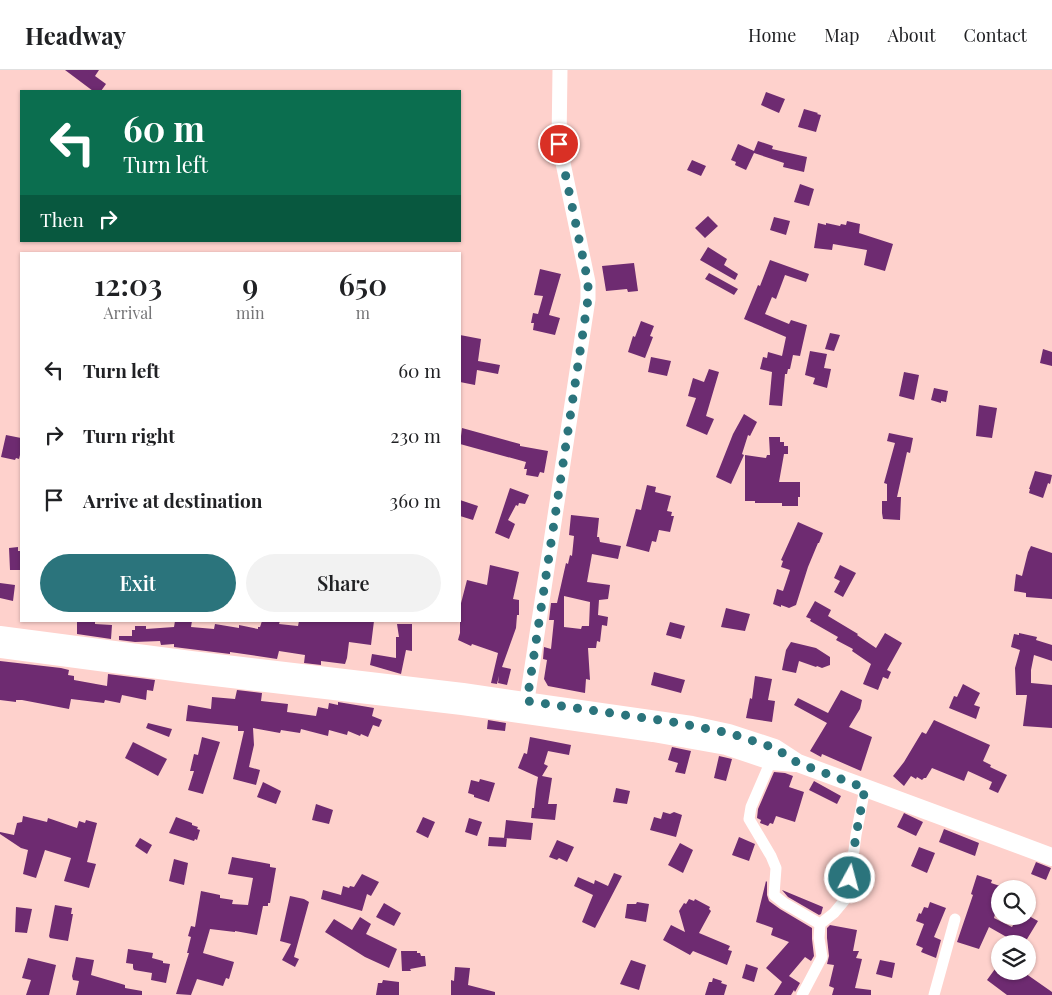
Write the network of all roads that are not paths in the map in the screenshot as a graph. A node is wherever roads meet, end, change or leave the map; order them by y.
1 (560, 70) edge
2 (0, 635) edge
3 (0, 649) edge
4 (526, 708) junction
5 (773, 755) junction
6 (865, 788) junction
7 (1052, 857) edge
8 (955, 918) dead end
9 (820, 924) junction
10 (802, 995) edge
11 (934, 995) edge

1 - 4 street
2 - 4 main road
3 - 4 main road
4 - 5 main road
5 - 6 main road
5 - 9 street
6 - 7 main road
6 - 9 street
8 - 11 street
9 - 10 street

